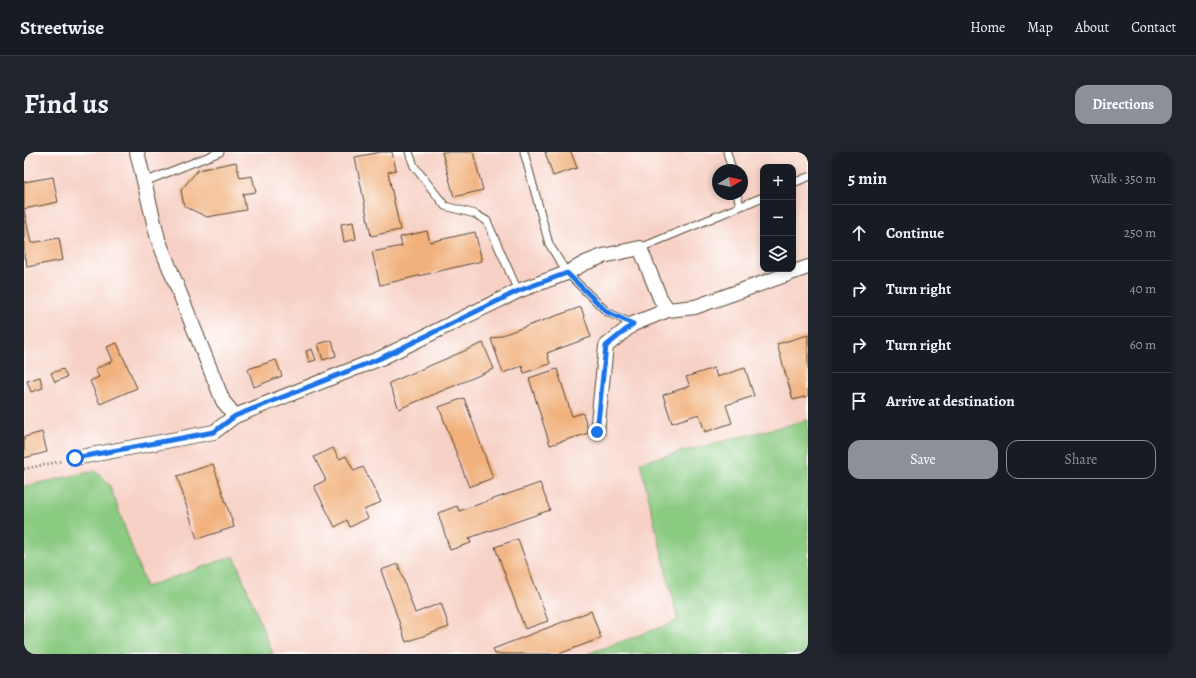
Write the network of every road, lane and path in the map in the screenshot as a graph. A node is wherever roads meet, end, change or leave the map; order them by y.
1 (137, 152) edge
2 (220, 152) edge
3 (409, 152) edge
4 (524, 152) edge
5 (727, 152) edge
6 (730, 164) edge
7 (808, 177) edge
8 (144, 182) junction
9 (796, 182) edge
10 (760, 197) edge
11 (738, 200) edge
12 (740, 206) junction
13 (640, 248) junction
14 (808, 267) edge
15 (567, 273) junction
16 (518, 291) junction
17 (668, 310) junction
18 (633, 324) junction
19 (235, 416) junction
20 (597, 432) dead end
21 (75, 458) joint
22 (24, 469) edge

1 - 8 street
2 - 8 lane
3 - 16 lane
4 - 15 lane
5 - 6 lane
7 - 9 lane
8 - 19 street
10 - 12 lane
11 - 12 lane
12 - 13 lane
13 - 15 street
13 - 17 street
14 - 17 street
15 - 16 street
15 - 18 lane
16 - 19 street
17 - 18 street
18 - 20 street
19 - 21 street
21 - 22 path

